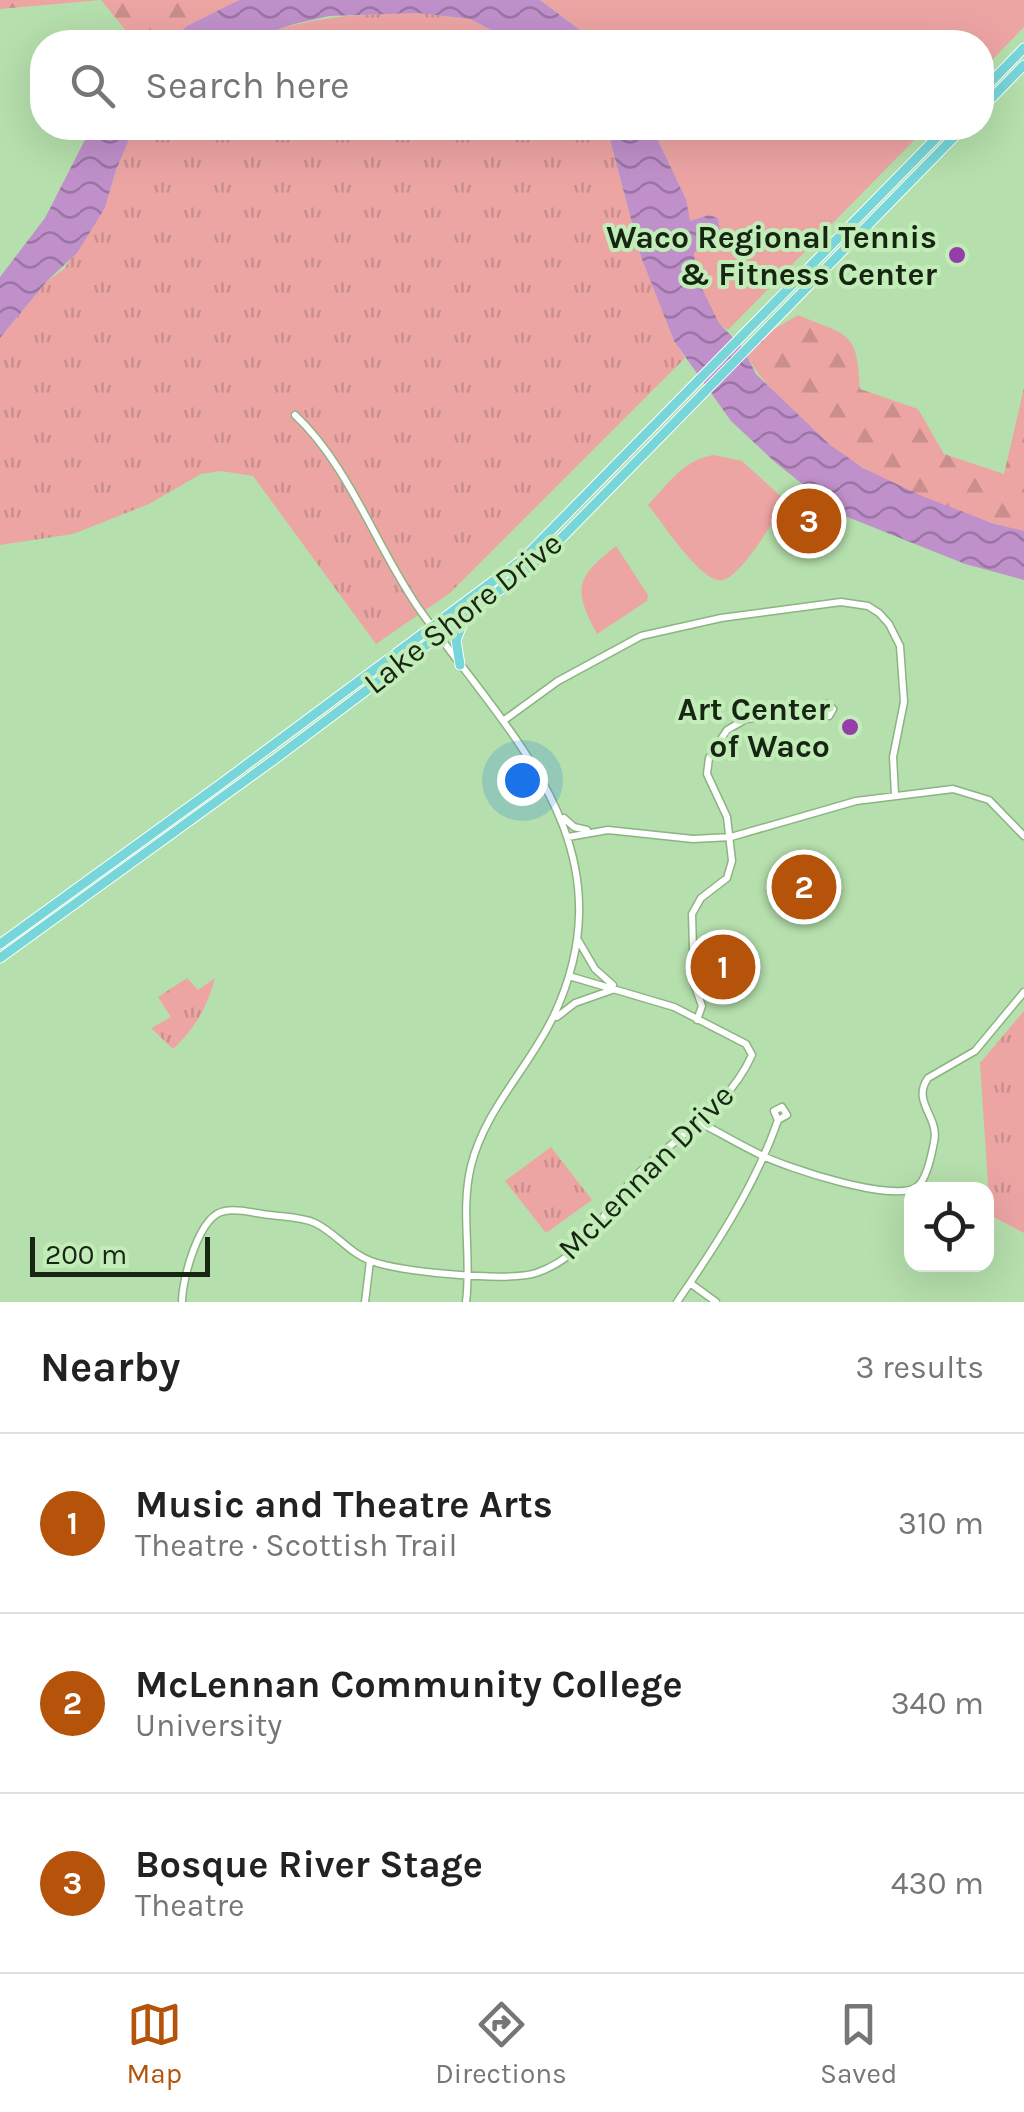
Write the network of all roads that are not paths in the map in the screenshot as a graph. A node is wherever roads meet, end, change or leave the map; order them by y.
1 (1024, 48) edge
2 (1024, 65) edge
3 (994, 79) edge
4 (994, 96) edge
5 (934, 140) edge
6 (951, 140) edge
7 (294, 415) dead end
8 (466, 614) junction
9 (434, 631) junction
10 (460, 665) junction
11 (818, 712) dead end
12 (503, 721) junction
13 (896, 794) junction
14 (561, 816) junction
15 (594, 830) junction
16 (1024, 836) edge
17 (568, 837) junction
18 (730, 837) junction
19 (576, 937) junction
20 (0, 944) edge
21 (0, 958) edge
22 (569, 976) junction
23 (618, 988) junction
24 (1024, 992) edge
25 (697, 1020) junction
26 (549, 1026) junction
27 (778, 1120) dead end
28 (700, 1122) junction
29 (765, 1158) junction
30 (370, 1261) junction
31 (469, 1276) junction
32 (690, 1283) junction
33 (182, 1302) edge
34 (364, 1302) edge
35 (466, 1302) edge
36 (677, 1302) edge
37 (716, 1302) edge

1 - 3 main road
2 - 4 main road
5 - 9 main road, Lake Shore Drive
6 - 8 main road, Lake Shore Drive
7 - 9 street
8 - 9 main road, Lake Shore Drive
8 - 10 main road
9 - 10 street
9 - 20 main road, Lake Shore Drive
9 - 21 main road, Lake Shore Drive
10 - 12 street
11 - 18 street
12 - 13 street
12 - 14 street
13 - 16 street
13 - 18 street
14 - 15 street
14 - 17 street
15 - 17 street
15 - 18 street
17 - 19 street
18 - 25 street
19 - 22 street
19 - 23 street
22 - 23 street
22 - 26 street
23 - 25 street
23 - 26 street
24 - 29 street
25 - 28 street, McLennan Drive
26 - 31 street
27 - 29 street
28 - 29 street
28 - 31 street, McLennan Drive
29 - 32 street
30 - 31 street, McLennan Drive
30 - 33 street, McLennan Drive
30 - 34 street
31 - 35 street
32 - 36 street
32 - 37 street

